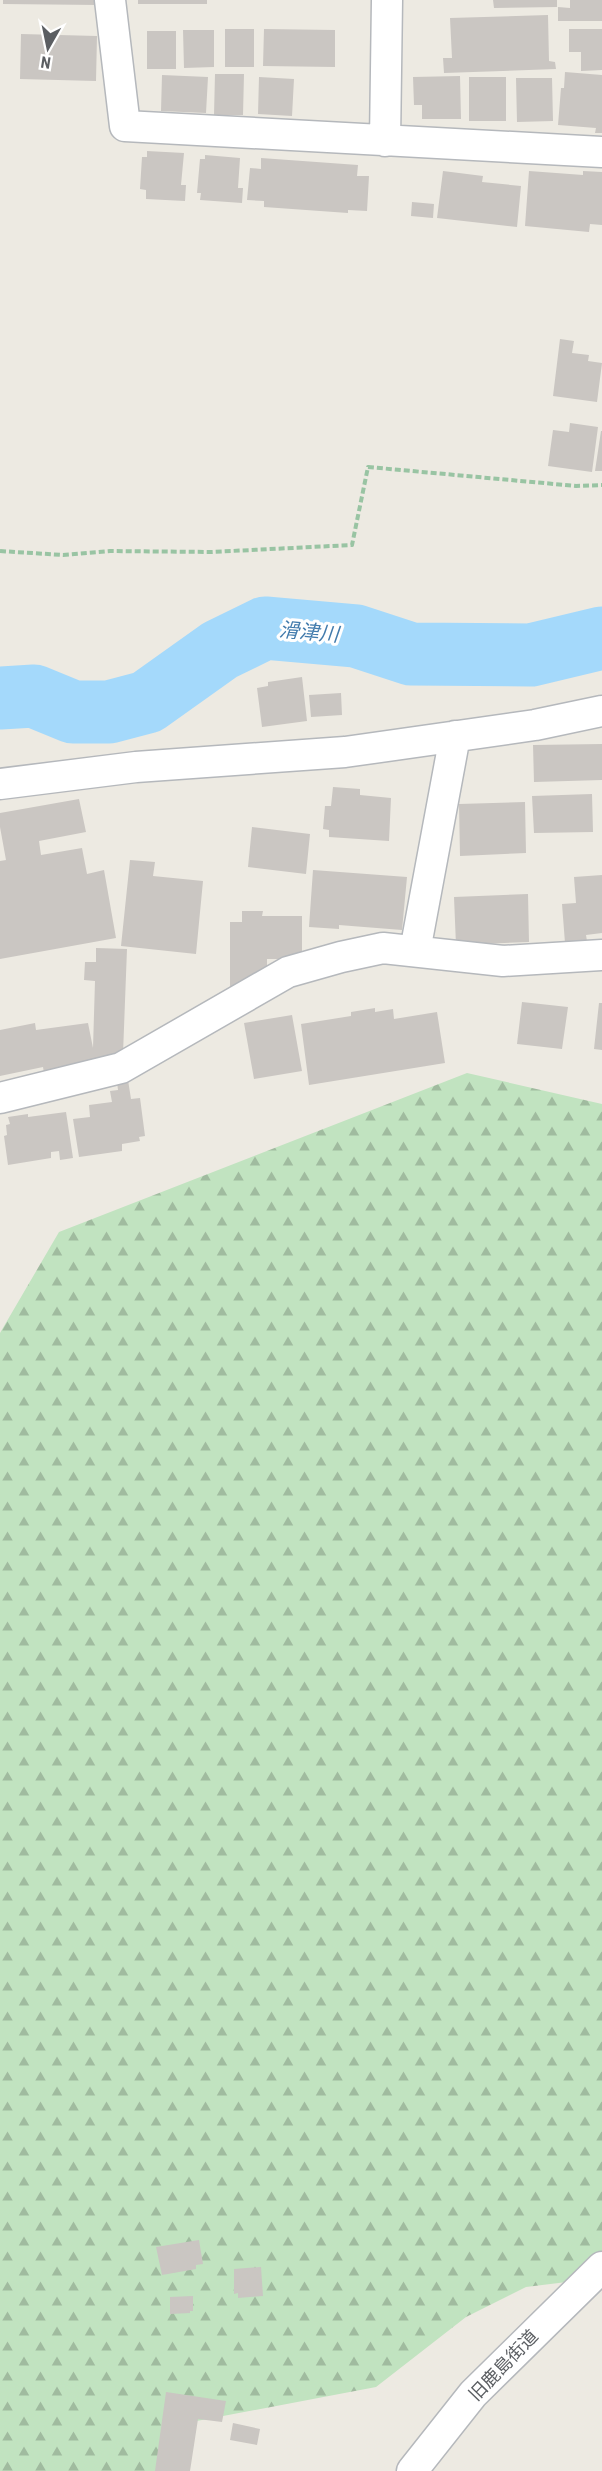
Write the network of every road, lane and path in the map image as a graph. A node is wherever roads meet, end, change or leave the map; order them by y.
1 (110, 0) edge
2 (387, 0) edge
3 (385, 141) junction
4 (602, 152) edge
5 (602, 486) edge
6 (0, 551) edge
7 (602, 711) edge
8 (456, 736) junction
9 (0, 784) edge
10 (415, 951) junction
11 (602, 955) edge
12 (0, 1098) edge
13 (602, 2267) edge
14 (412, 2471) edge

1 - 3 street
2 - 3 street
3 - 4 street
5 - 6 path
7 - 8 street
8 - 9 street
8 - 10 street
10 - 11 street
10 - 12 street
13 - 14 street, 旧鹿島街道

